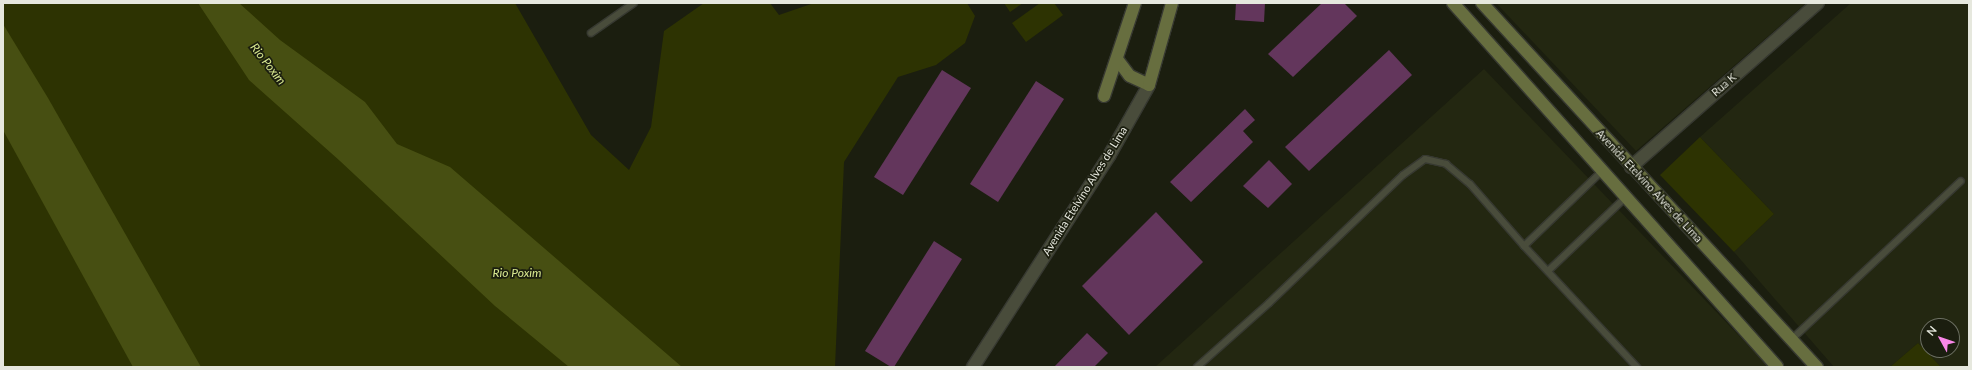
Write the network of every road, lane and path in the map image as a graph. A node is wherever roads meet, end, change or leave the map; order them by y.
1 (634, 3) edge
2 (1135, 3) edge
3 (1172, 3) edge
4 (1453, 3) edge
5 (1482, 3) edge
6 (1818, 3) edge
7 (591, 33) dead end
8 (1117, 59) junction
9 (1149, 85) junction
10 (1104, 96) dead end
11 (1631, 167) junction
12 (1601, 172) junction
13 (1961, 181) dead end
14 (1625, 198) junction
15 (1524, 246) junction
16 (1548, 271) junction
17 (1792, 339) junction
18 (973, 367) edge
19 (1197, 367) edge
20 (1637, 367) edge
21 (1777, 367) edge
22 (1817, 367) edge

1 - 7 lane
2 - 8 main road
3 - 9 main road, Avenida Etelvino Alves de Lima
4 - 12 main road
5 - 11 main road, Avenida Etelvino Alves de Lima
6 - 11 street, Rua K
8 - 9 main road
8 - 10 main road
9 - 18 street, Avenida Etelvino Alves de Lima
11 - 17 main road, Avenida Etelvino Alves de Lima
12 - 14 main road
12 - 15 lane
13 - 17 lane
14 - 16 lane
14 - 21 main road
15 - 16 lane
15 - 19 lane
16 - 20 lane
17 - 22 main road, Avenida Etelvino Alves de Lima

